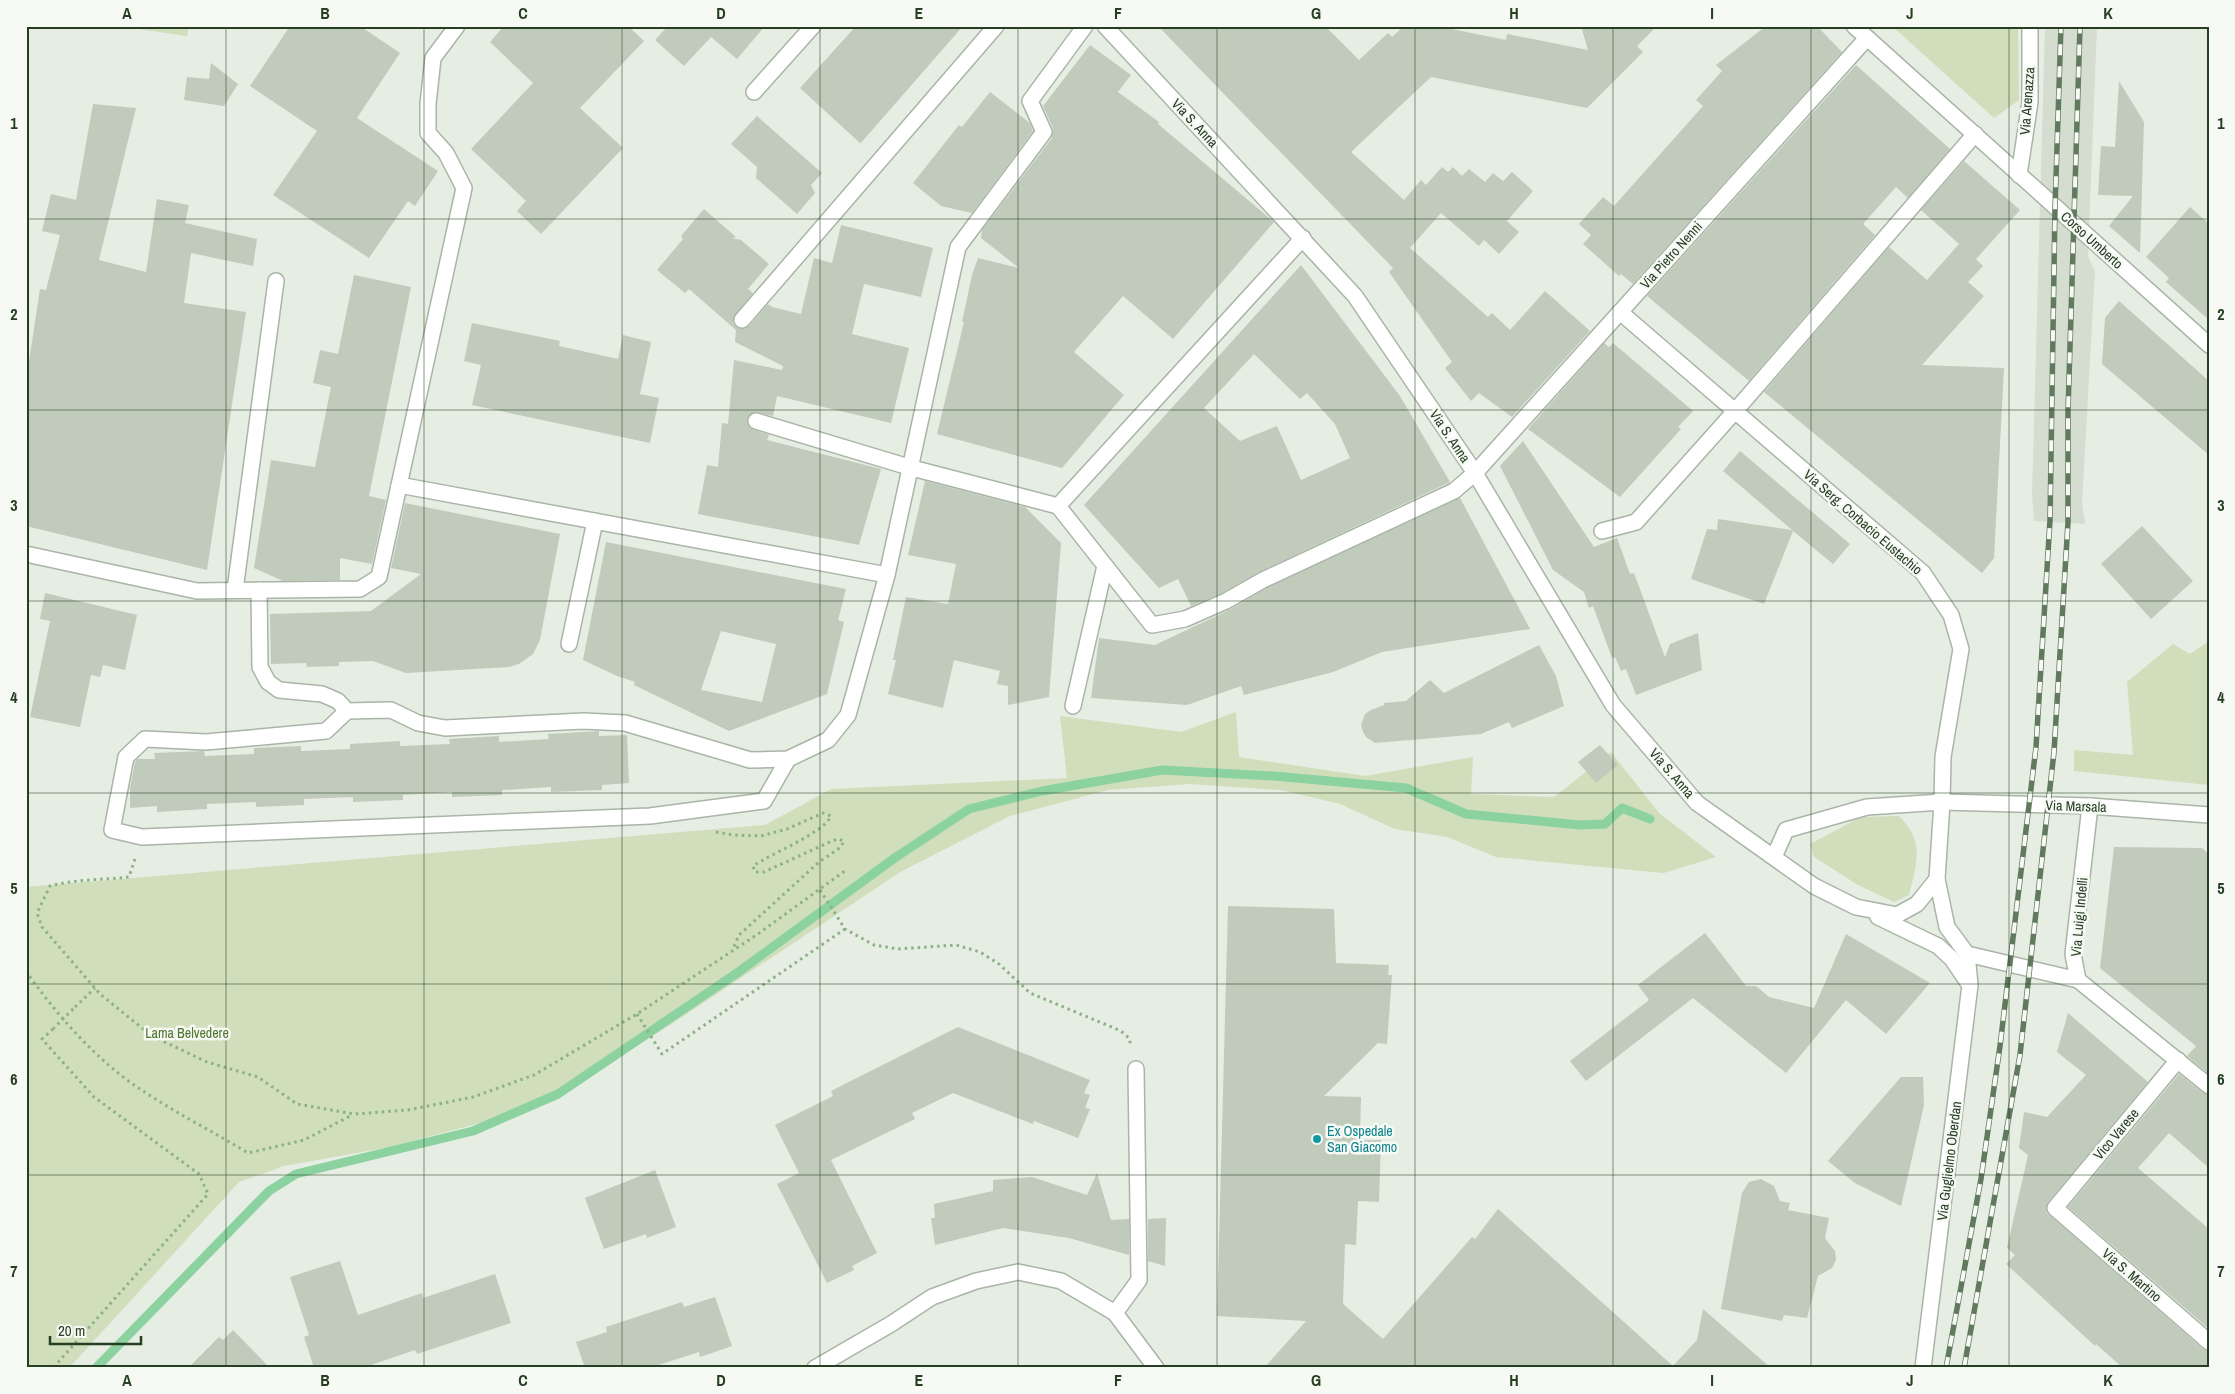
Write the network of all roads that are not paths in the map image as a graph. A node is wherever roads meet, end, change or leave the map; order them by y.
1 (457, 26) edge
2 (813, 26) edge
3 (996, 26) edge
4 (1085, 26) edge
5 (1105, 26) edge
6 (1854, 26) edge
7 (2030, 26) edge
8 (1867, 38) junction
9 (754, 92) dead end
10 (1975, 134) junction
11 (2018, 175) junction
12 (1304, 238) junction
13 (276, 281) dead end
14 (1620, 312) junction
15 (742, 320) dead end
16 (2209, 345) edge
17 (1736, 410) junction
18 (756, 421) dead end
19 (912, 468) junction
20 (1475, 473) junction
21 (399, 485) junction
22 (1058, 506) junction
23 (594, 521) junction
24 (1602, 531) dead end
25 (26, 554) edge
26 (1105, 566) junction
27 (887, 575) junction
28 (235, 590) junction
29 (259, 590) junction
30 (569, 644) dead end
31 (1073, 706) dead end
32 (347, 711) junction
33 (788, 759) junction
34 (1942, 802) junction
35 (2090, 806) junction
36 (2208, 815) edge
37 (1774, 857) junction
38 (1937, 879) junction
39 (1856, 907) junction
40 (1967, 954) junction
41 (2078, 980) junction
42 (1970, 985) junction
43 (2178, 1060) junction
44 (1136, 1069) road end
45 (2209, 1086) edge
46 (2055, 1208) joint
47 (1115, 1313) junction
48 (2209, 1342) edge
49 (815, 1368) edge
50 (1156, 1368) edge
51 (1923, 1368) edge

1 - 21 street
2 - 9 street
3 - 15 street
4 - 19 street
5 - 12 street, Via S. Anna
6 - 8 street, Corso Umberto
7 - 11 street, Via Arenazza
8 - 10 street, Corso Umberto
8 - 14 street, Via Pietro Nenni
10 - 11 street, Corso Umberto
10 - 17 street
11 - 16 street, Corso Umberto
12 - 20 street, Via S. Anna
12 - 22 street
13 - 28 street
14 - 17 street, Via Serg. Corbacio Eustachio
14 - 20 street, Via Pietro Nenni
17 - 24 street
17 - 34 street, Via Serg. Corbacio Eustachio
18 - 19 street
19 - 22 street
19 - 27 street
20 - 26 street, Via Pietro Nenni
20 - 37 street, Via S. Anna
21 - 23 street
21 - 29 street
22 - 26 street
23 - 27 street
23 - 30 street
25 - 28 street
26 - 31 street
27 - 33 street
28 - 29 street
29 - 32 street
32 - 33 street
32 - 33 street
34 - 35 street, Via Marsala
34 - 37 street, Via Marsala
34 - 38 street, Via Serg. Corbacio Eustachio
35 - 36 street, Via Marsala
35 - 41 street, Via Luigi Indelli
37 - 39 street, Via S. Anna
38 - 39 street
38 - 40 street, Via Serg. Corbacio Eustachio
39 - 42 street
40 - 41 street
40 - 42 street, Via Guglielmo Oberdan
41 - 43 street
42 - 51 street, Via Guglielmo Oberdan
43 - 45 street
43 - 46 street, Vico Varese
44 - 47 street
46 - 48 street, Via S. Martino
47 - 49 street
47 - 50 street

